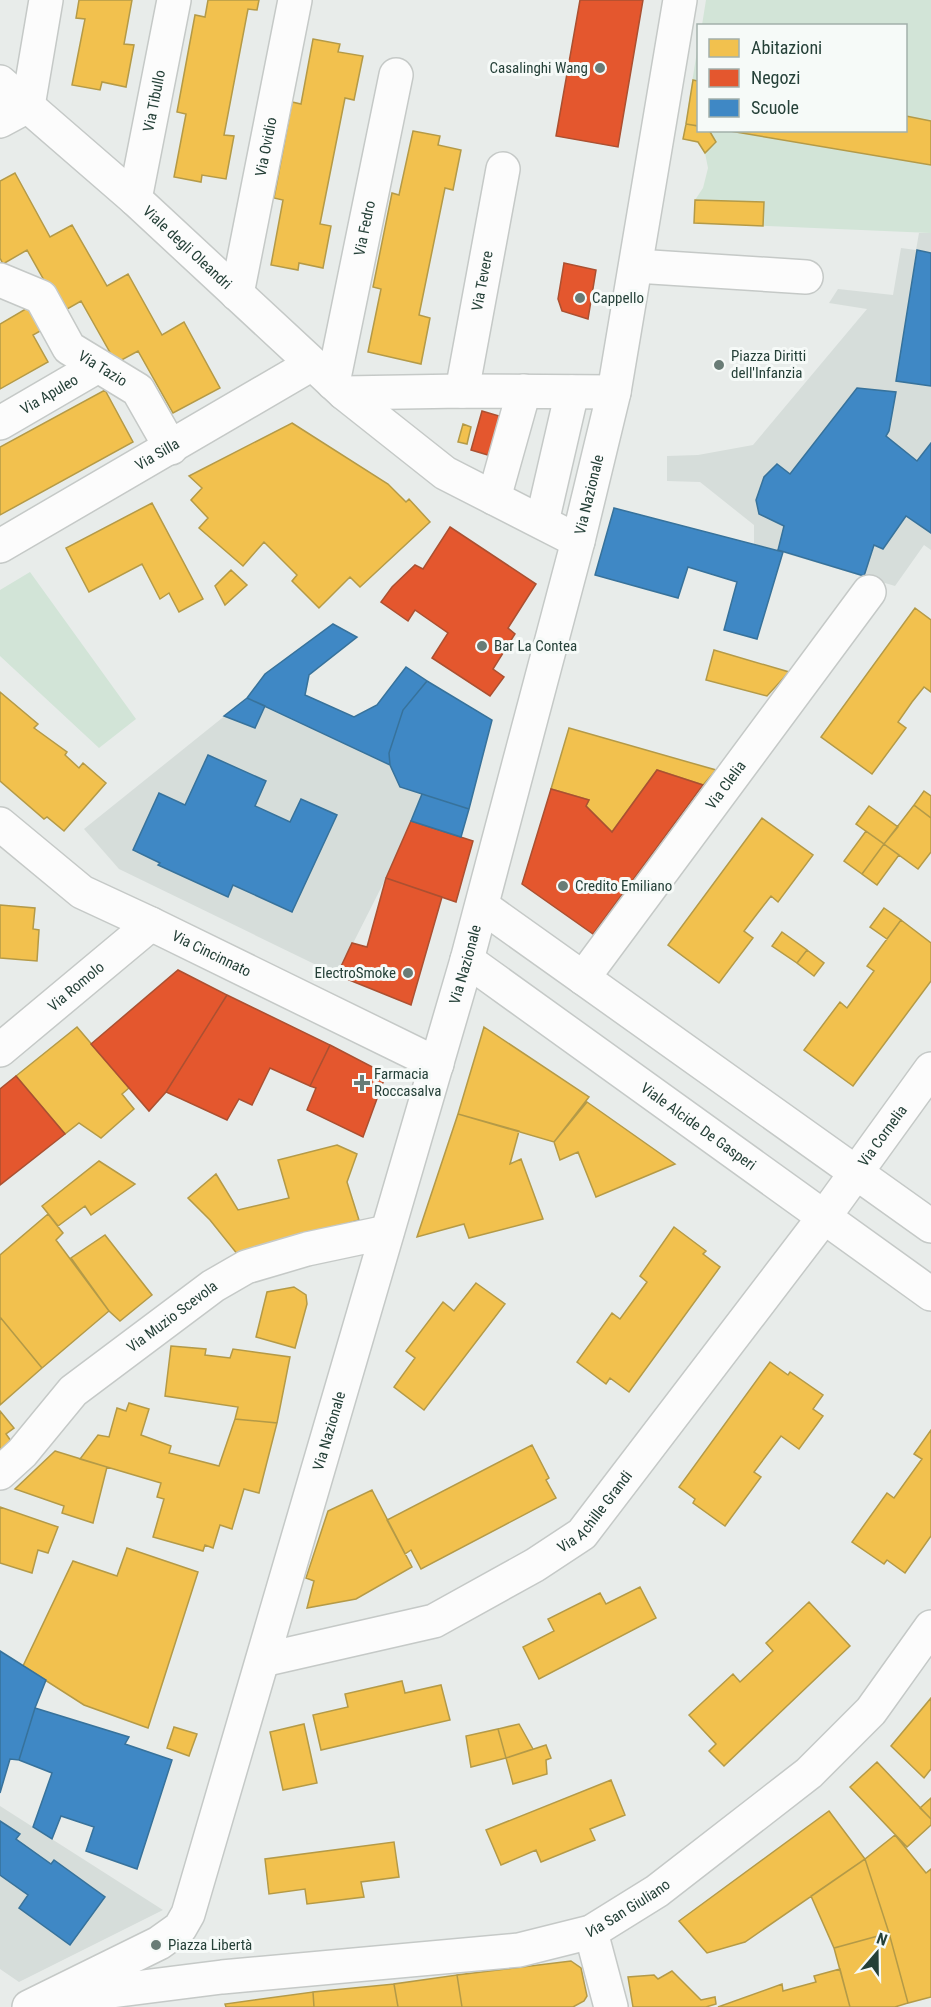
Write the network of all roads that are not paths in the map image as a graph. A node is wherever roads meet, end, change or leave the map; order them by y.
1 (46, 0) edge
2 (174, 0) edge
3 (295, 0) edge
4 (680, 0) edge
5 (396, 75) dead end
6 (0, 82) edge
7 (28, 106) junction
8 (0, 121) edge
9 (503, 169) dead end
10 (135, 200) junction
11 (636, 266) junction
12 (806, 277) dead end
13 (0, 280) edge
14 (237, 294) junction
15 (98, 366) junction
16 (330, 380) junction
17 (462, 391) junction
18 (524, 391) junction
19 (572, 392) junction
20 (614, 392) junction
21 (0, 423) edge
22 (171, 448) junction
23 (494, 498) junction
24 (542, 522) junction
25 (578, 541) junction
26 (0, 546) edge
27 (869, 592) dead end
28 (0, 824) edge
29 (482, 906) junction
30 (151, 924) junction
31 (466, 960) junction
32 (583, 978) junction
33 (0, 1050) edge
34 (437, 1064) junction
35 (931, 1069) edge
36 (857, 1173) junction
37 (824, 1217) junction
38 (931, 1226) edge
39 (387, 1232) junction
40 (931, 1294) edge
41 (0, 1473) edge
42 (931, 1627) edge
43 (263, 1660) junction
44 (591, 1932) junction
45 (192, 1994) edge
46 (37, 2003) edge
47 (611, 2007) edge

1 - 7 street
2 - 10 street, Via Tibullo
3 - 14 street, Via Ovidio
4 - 11 street, Via Nazionale
5 - 16 street, Via Fedro
6 - 7 street, Viale degli Oleandri
7 - 8 street
7 - 10 street, Viale degli Oleandri
9 - 17 street, Via Tevere
10 - 14 street, Viale degli Oleandri
11 - 12 street
11 - 20 street, Via Nazionale
13 - 15 street, Via Tazio
14 - 16 street, Viale degli Oleandri
15 - 21 street, Via Apuleo
15 - 22 street, Via Tazio
16 - 17 street
16 - 22 street, Via Silla
16 - 23 street, Viale degli Oleandri
17 - 18 street
18 - 19 street
18 - 23 street
19 - 20 street
19 - 24 street
20 - 25 street, Via Nazionale
22 - 26 street, Via Silla
23 - 24 street, Viale degli Oleandri
24 - 25 street, Viale degli Oleandri
25 - 29 street, Via Nazionale
27 - 32 street, Via Clelia
28 - 30 street, Via Cincinnato
29 - 31 street, Via Nazionale
29 - 32 street
30 - 33 street, Via Romolo
30 - 34 street, Via Cincinnato
31 - 34 street, Via Nazionale
31 - 37 street, Viale Alcide De Gasperi
32 - 36 street
34 - 39 street, Via Nazionale
35 - 36 street, Via Cornelia
36 - 37 street, Via Cornelia
36 - 38 street
37 - 40 street, Viale Alcide De Gasperi
37 - 43 street, Via Achille Grandi
39 - 41 street, Via Muzio Scevola
39 - 43 street, Via Nazionale
42 - 44 street, Via San Giuliano
43 - 46 street, Via Nazionale
44 - 45 street, Via San Giuliano
44 - 47 street
45 - 46 street, Via San Giuliano

